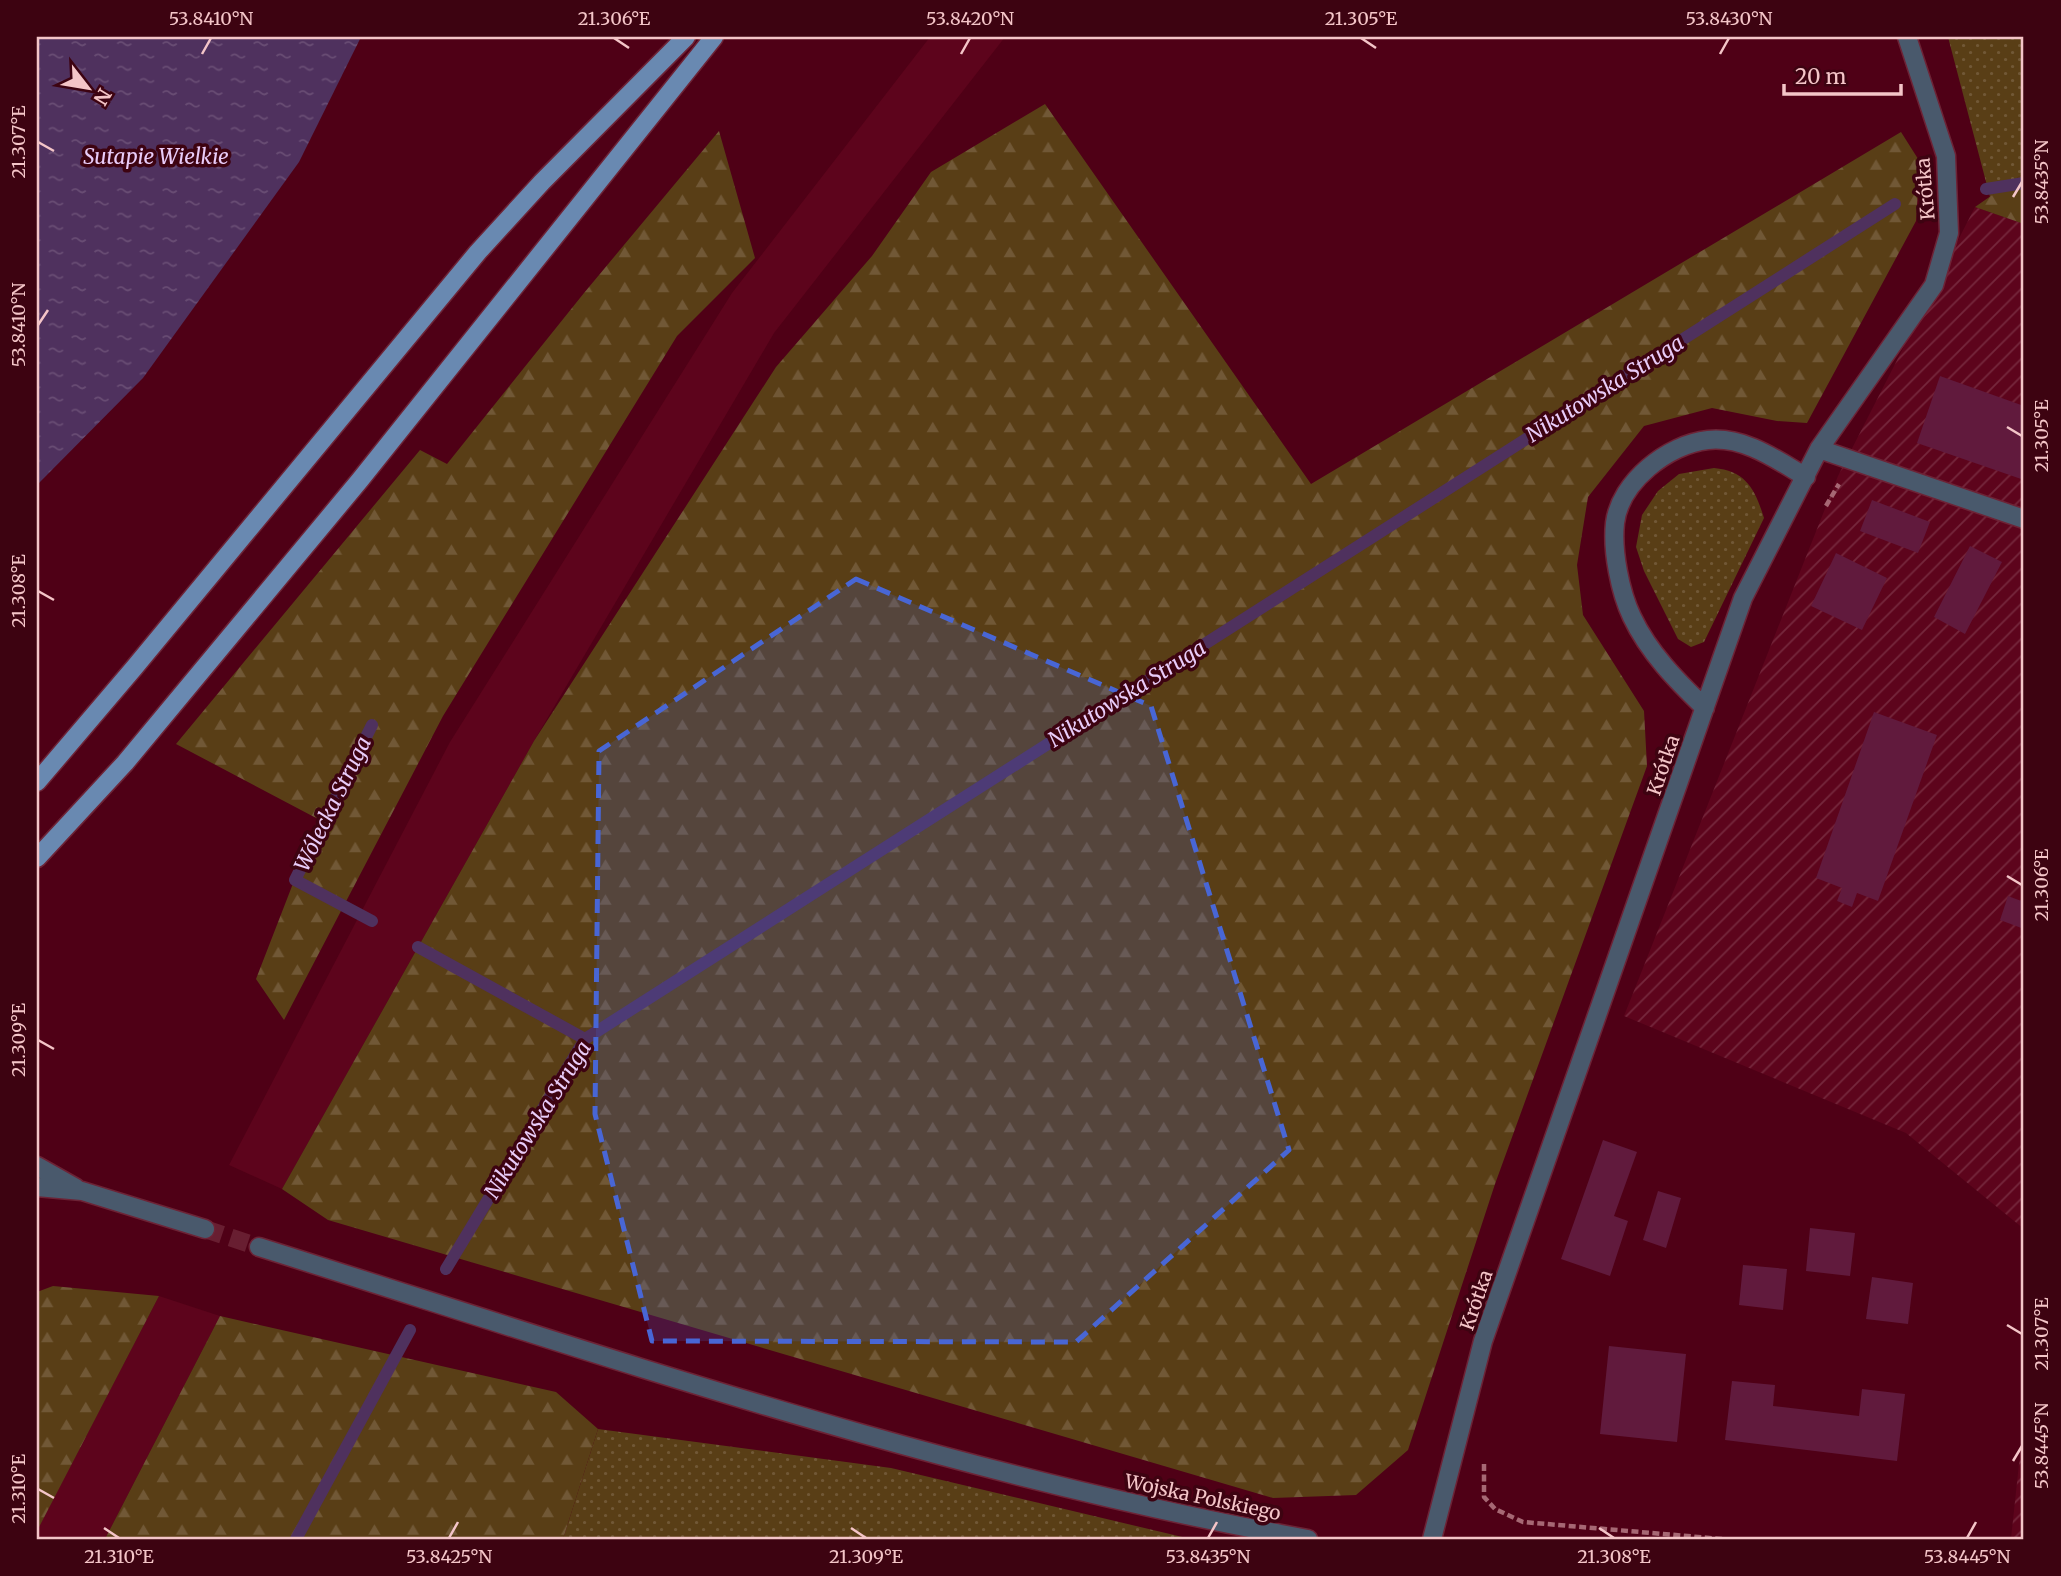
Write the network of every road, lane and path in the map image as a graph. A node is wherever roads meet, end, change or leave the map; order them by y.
1 (686, 37) edge
2 (714, 37) edge
3 (1907, 37) edge
4 (1819, 449) junction
5 (1852, 460) junction
6 (1806, 477) junction
7 (1820, 517) dead end
8 (2024, 519) edge
9 (1705, 708) junction
10 (39, 778) edge
11 (37, 858) edge
12 (37, 1166) edge
13 (37, 1187) edge
14 (82, 1191) junction
15 (205, 1229) tunnel mouth
16 (260, 1247) tunnel mouth
17 (1483, 1458) dead end
18 (1308, 1539) edge
19 (1432, 1539) edge
20 (1722, 1539) edge

1 - 10 main road
2 - 11 main road
3 - 4 street, Krótka
4 - 5 street
4 - 6 street, Krótka
5 - 7 path
5 - 8 street
6 - 9 street, Krótka
6 - 9 street
9 - 19 street, Krótka
12 - 14 street
13 - 14 street
14 - 15 street
16 - 18 street, Wojska Polskiego
17 - 20 path

